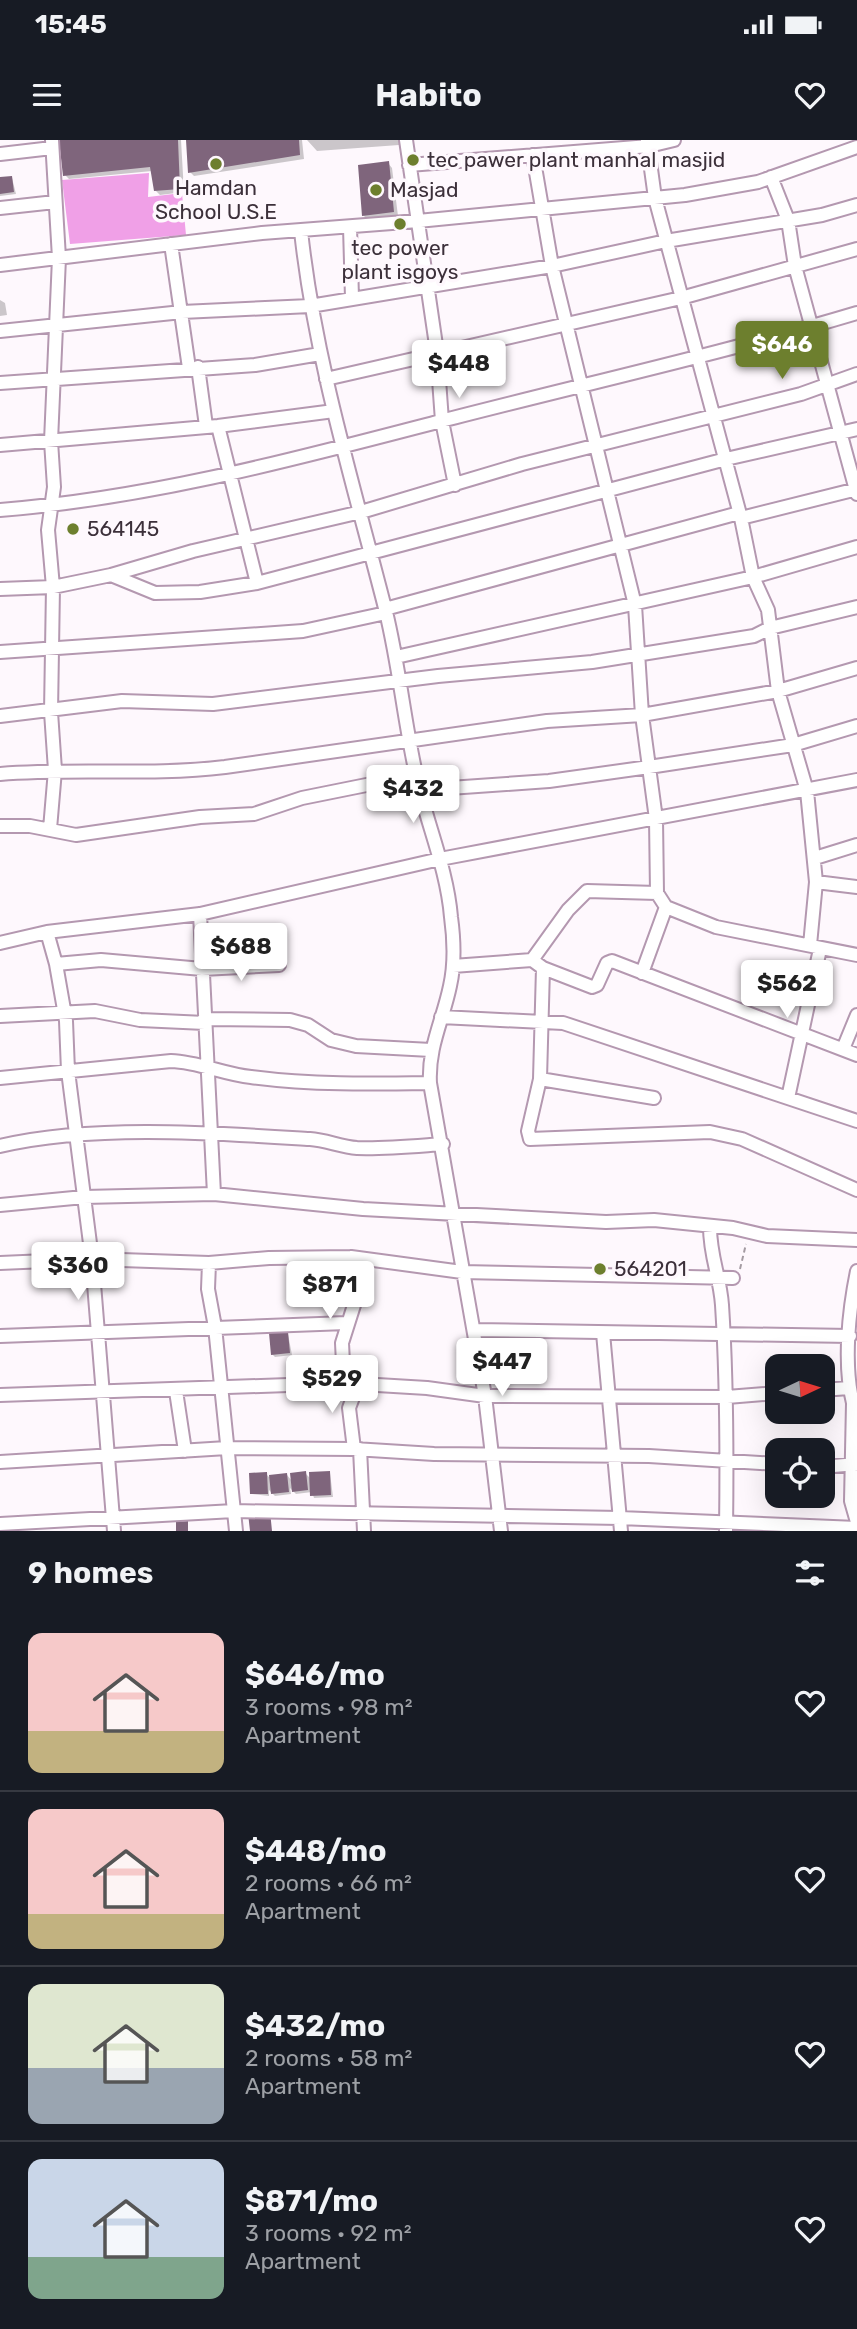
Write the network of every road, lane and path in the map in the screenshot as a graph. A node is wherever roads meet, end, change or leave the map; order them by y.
1 (406, 140) edge
2 (674, 140) edge
3 (648, 143) edge
4 (52, 144) edge
5 (857, 147) edge
6 (0, 154) edge
7 (533, 155) junction
8 (409, 165) junction
9 (771, 177) junction
10 (655, 198) junction
11 (55, 202) junction
12 (857, 205) edge
13 (0, 208) edge
14 (542, 208) junction
15 (788, 220) junction
16 (418, 221) junction
17 (351, 228) junction
18 (301, 231) junction
19 (666, 241) junction
20 (171, 244) junction
21 (857, 249) edge
22 (58, 258) junction
23 (0, 265) edge
24 (552, 266) junction
25 (795, 267) junction
26 (428, 288) junction
27 (352, 298) junction
28 (681, 298) junction
29 (310, 306) junction
30 (181, 313) junction
31 (857, 313) edge
32 (569, 324) junction
33 (56, 325) junction
34 (812, 327) junction
35 (0, 331) edge
36 (437, 352) junction
37 (320, 354) junction
38 (698, 358) junction
39 (194, 368) junction
40 (857, 374) edge
41 (327, 379) junction
42 (55, 380) junction
43 (0, 383) edge
44 (828, 384) junction
45 (584, 388) junction
46 (334, 411) junction
47 (714, 414) junction
48 (442, 421) junction
49 (212, 426) junction
50 (857, 429) edge
51 (839, 434) junction
52 (51, 441) junction
53 (0, 445) edge
54 (598, 446) junction
55 (343, 449) junction
56 (726, 459) junction
57 (233, 476) junction
58 (455, 485) junction
59 (608, 491) junction
60 (857, 491) edge
61 (54, 506) junction
62 (0, 510) edge
63 (361, 512) junction
64 (740, 515) junction
65 (246, 539) junction
66 (622, 542) junction
67 (857, 547) edge
68 (370, 551) junction
69 (111, 575) junction
70 (753, 576) junction
71 (257, 583) junction
72 (53, 587) junction
73 (0, 589) edge
74 (635, 605) junction
75 (857, 607) edge
76 (385, 611) junction
77 (770, 628) junction
78 (52, 648) junction
79 (0, 652) edge
80 (639, 656) junction
81 (396, 657) junction
82 (857, 668) edge
83 (399, 681) junction
84 (778, 691) junction
85 (51, 712) junction
86 (642, 715) junction
87 (0, 716) edge
88 (857, 726) edge
89 (411, 741) junction
90 (793, 745) junction
91 (649, 767) junction
92 (55, 769) junction
93 (0, 774) edge
94 (416, 775) junction
95 (857, 780) edge
96 (421, 790) junction
97 (807, 791) junction
98 (656, 820) junction
99 (0, 826) edge
100 (50, 829) junction
101 (857, 845) edge
102 (815, 858) junction
103 (440, 859) junction
104 (816, 882) junction
105 (857, 887) edge
106 (657, 893) junction
107 (666, 907) junction
108 (200, 914) junction
109 (47, 932) junction
110 (0, 943) edge
111 (815, 947) junction
112 (857, 955) edge
113 (532, 960) junction
114 (57, 964) junction
115 (279, 965) dead end
116 (453, 966) junction
117 (543, 968) junction
118 (202, 969) junction
119 (642, 973) junction
120 (64, 1011) junction
121 (857, 1015) edge
122 (0, 1016) edge
123 (441, 1017) junction
124 (543, 1020) junction
125 (205, 1021) junction
126 (801, 1032) junction
127 (843, 1049) junction
128 (431, 1050) junction
129 (857, 1055) edge
130 (206, 1065) junction
131 (68, 1071) junction
132 (0, 1077) edge
133 (540, 1079) junction
134 (430, 1083) junction
135 (654, 1098) dead end
136 (788, 1098) junction
137 (857, 1121) edge
138 (76, 1135) junction
139 (212, 1135) junction
140 (443, 1144) junction
141 (0, 1146) edge
142 (857, 1190) edge
143 (214, 1194) junction
144 (84, 1197) junction
145 (0, 1205) edge
146 (455, 1213) junction
147 (710, 1227) junction
148 (745, 1231) junction
149 (857, 1240) edge
150 (351, 1256) junction
151 (92, 1259) junction
152 (209, 1263) junction
153 (0, 1264) edge
154 (742, 1266) dead end
155 (462, 1272) junction
156 (727, 1278) junction
157 (856, 1280) edge
158 (346, 1323) junction
159 (215, 1327) junction
160 (474, 1330) junction
161 (723, 1332) junction
162 (603, 1333) junction
163 (97, 1334) junction
164 (0, 1336) edge
165 (850, 1336) junction
166 (351, 1384) junction
167 (849, 1388) junction
168 (835, 1389) edge
169 (220, 1390) junction
170 (176, 1391) junction
171 (101, 1392) junction
172 (765, 1394) edge
173 (0, 1395) edge
174 (609, 1395) junction
175 (485, 1396) junction
176 (727, 1397) junction
177 (855, 1403) edge
178 (227, 1448) junction
179 (357, 1449) junction
180 (185, 1451) junction
181 (491, 1454) junction
182 (614, 1456) junction
183 (106, 1457) junction
184 (729, 1460) junction
185 (0, 1462) edge
186 (765, 1463) edge
187 (854, 1464) edge
188 (835, 1466) edge
189 (234, 1511) junction
190 (363, 1513) junction
191 (499, 1517) junction
192 (857, 1522) edge
193 (0, 1524) edge
194 (621, 1524) edge
195 (113, 1525) edge
196 (727, 1527) edge
197 (857, 1528) edge
198 (236, 1531) edge
199 (364, 1531) edge
200 (501, 1531) edge

1 - 8 street
2 - 3 street
3 - 7 street
3 - 10 street
4 - 6 street
4 - 11 street
5 - 9 street
7 - 8 street
7 - 14 street
8 - 16 street
9 - 10 street
9 - 15 street
10 - 14 street
10 - 19 street
11 - 13 street
11 - 22 street
12 - 15 street
14 - 16 street
14 - 24 street
15 - 19 street
15 - 25 street
16 - 17 street
16 - 26 street
17 - 18 street
17 - 27 street
18 - 20 street
18 - 29 street
19 - 24 street
19 - 28 street
20 - 22 street
20 - 30 street
21 - 25 street
22 - 23 street
22 - 33 street
24 - 26 street
24 - 32 street
25 - 28 street
25 - 34 street
26 - 27 street
26 - 36 street
27 - 29 street
28 - 32 street
28 - 38 street
29 - 30 street
29 - 37 street
30 - 33 street
30 - 39 street
31 - 34 street
32 - 36 street
32 - 45 street
33 - 35 street
33 - 42 street
34 - 38 street
34 - 44 street
36 - 41 street
36 - 48 street
37 - 39 street
37 - 41 street
38 - 45 street
38 - 47 street
39 - 42 street
39 - 49 street
40 - 44 street
41 - 46 street
42 - 43 street
42 - 52 street
44 - 47 street
44 - 51 street
45 - 48 street
45 - 54 street
46 - 49 street
46 - 55 street
47 - 54 street
47 - 56 street
48 - 55 street
48 - 58 street
49 - 52 street
49 - 57 street
50 - 51 street
51 - 56 street
51 - 60 street
52 - 53 street
52 - 61 street
54 - 58 street
54 - 59 street
55 - 57 street
55 - 63 street
56 - 59 street
56 - 64 street
57 - 61 street
57 - 65 street
58 - 63 street
59 - 66 street
59 - 68 street
60 - 64 street
61 - 62 street
61 - 72 street
63 - 65 street
63 - 68 street
64 - 66 street
64 - 70 street
65 - 69 street
65 - 71 street
66 - 74 street
66 - 76 street
67 - 70 street
68 - 71 street
68 - 76 street
69 - 71 street
69 - 72 street
70 - 74 street
70 - 77 street
72 - 73 street
72 - 78 street
74 - 80 street
74 - 81 street
75 - 77 street
76 - 78 street
76 - 81 street
77 - 80 street
77 - 84 street
78 - 79 street
78 - 85 street
80 - 83 street
80 - 86 street
81 - 83 street
82 - 84 street
83 - 85 street
83 - 89 street
84 - 86 street
84 - 90 street
85 - 87 street
85 - 92 street
86 - 89 street
86 - 91 street
88 - 90 street
89 - 92 street
89 - 94 street
90 - 91 street
90 - 97 street
91 - 96 street
91 - 98 street
92 - 93 street
92 - 100 street
94 - 96 street
94 - 100 street
95 - 97 street
96 - 103 street
97 - 98 street
97 - 102 street
98 - 103 street
98 - 106 street
99 - 100 street
101 - 102 street
102 - 104 street
103 - 108 street
103 - 116 street
104 - 105 street
104 - 111 street
106 - 107 street
106 - 113 street
107 - 111 street
107 - 119 street
108 - 109 street
108 - 118 street
109 - 110 street
109 - 114 street
111 - 112 street
111 - 126 street
113 - 116 street
113 - 117 street
114 - 118 street
114 - 120 street
115 - 118 street
116 - 123 street
117 - 119 street
117 - 124 street
118 - 125 street
119 - 126 street
120 - 122 street
120 - 125 street
120 - 131 street
121 - 127 street
123 - 124 street
123 - 128 street
124 - 133 street
124 - 136 street
125 - 128 street
125 - 130 street
126 - 127 street
126 - 136 street
127 - 129 street
128 - 134 street
130 - 131 street
130 - 134 street
130 - 139 street
131 - 132 street
131 - 138 street
133 - 135 street
133 - 142 street
134 - 140 street
136 - 137 street
138 - 139 street
138 - 141 street
138 - 144 street
139 - 140 street
139 - 143 street
140 - 146 street
143 - 144 street
143 - 146 street
144 - 145 street
144 - 151 street
146 - 147 street
146 - 155 street
147 - 148 street
147 - 156 street
148 - 149 street
148 - 154 path
150 - 152 street
150 - 155 street
150 - 158 street
151 - 152 street
151 - 153 street
151 - 163 street
152 - 159 street
155 - 156 street
155 - 160 street
156 - 161 street
157 - 165 street
158 - 159 street
158 - 166 street
159 - 163 street
159 - 169 street
160 - 162 street
160 - 175 street
161 - 162 street
161 - 165 street
161 - 176 street
162 - 174 street
163 - 164 street
163 - 171 street
165 - 167 street
166 - 169 street
166 - 175 street
166 - 179 street
167 - 168 street
167 - 177 street
169 - 170 street
169 - 178 street
170 - 171 street
170 - 180 street
171 - 173 street
171 - 183 street
172 - 176 street
174 - 175 street
174 - 176 street
174 - 182 street
175 - 181 street
176 - 184 street
177 - 187 street
178 - 179 street
178 - 180 street
178 - 189 street
179 - 181 street
179 - 190 street
180 - 183 street
181 - 182 street
181 - 191 street
182 - 184 street
182 - 194 street
183 - 185 street
183 - 195 street
184 - 186 street
184 - 196 street
187 - 188 street
187 - 192 street
189 - 190 street
189 - 195 street
189 - 198 street
190 - 191 street
190 - 199 street
191 - 194 street
191 - 200 street
193 - 195 street
194 - 196 street
196 - 197 street

